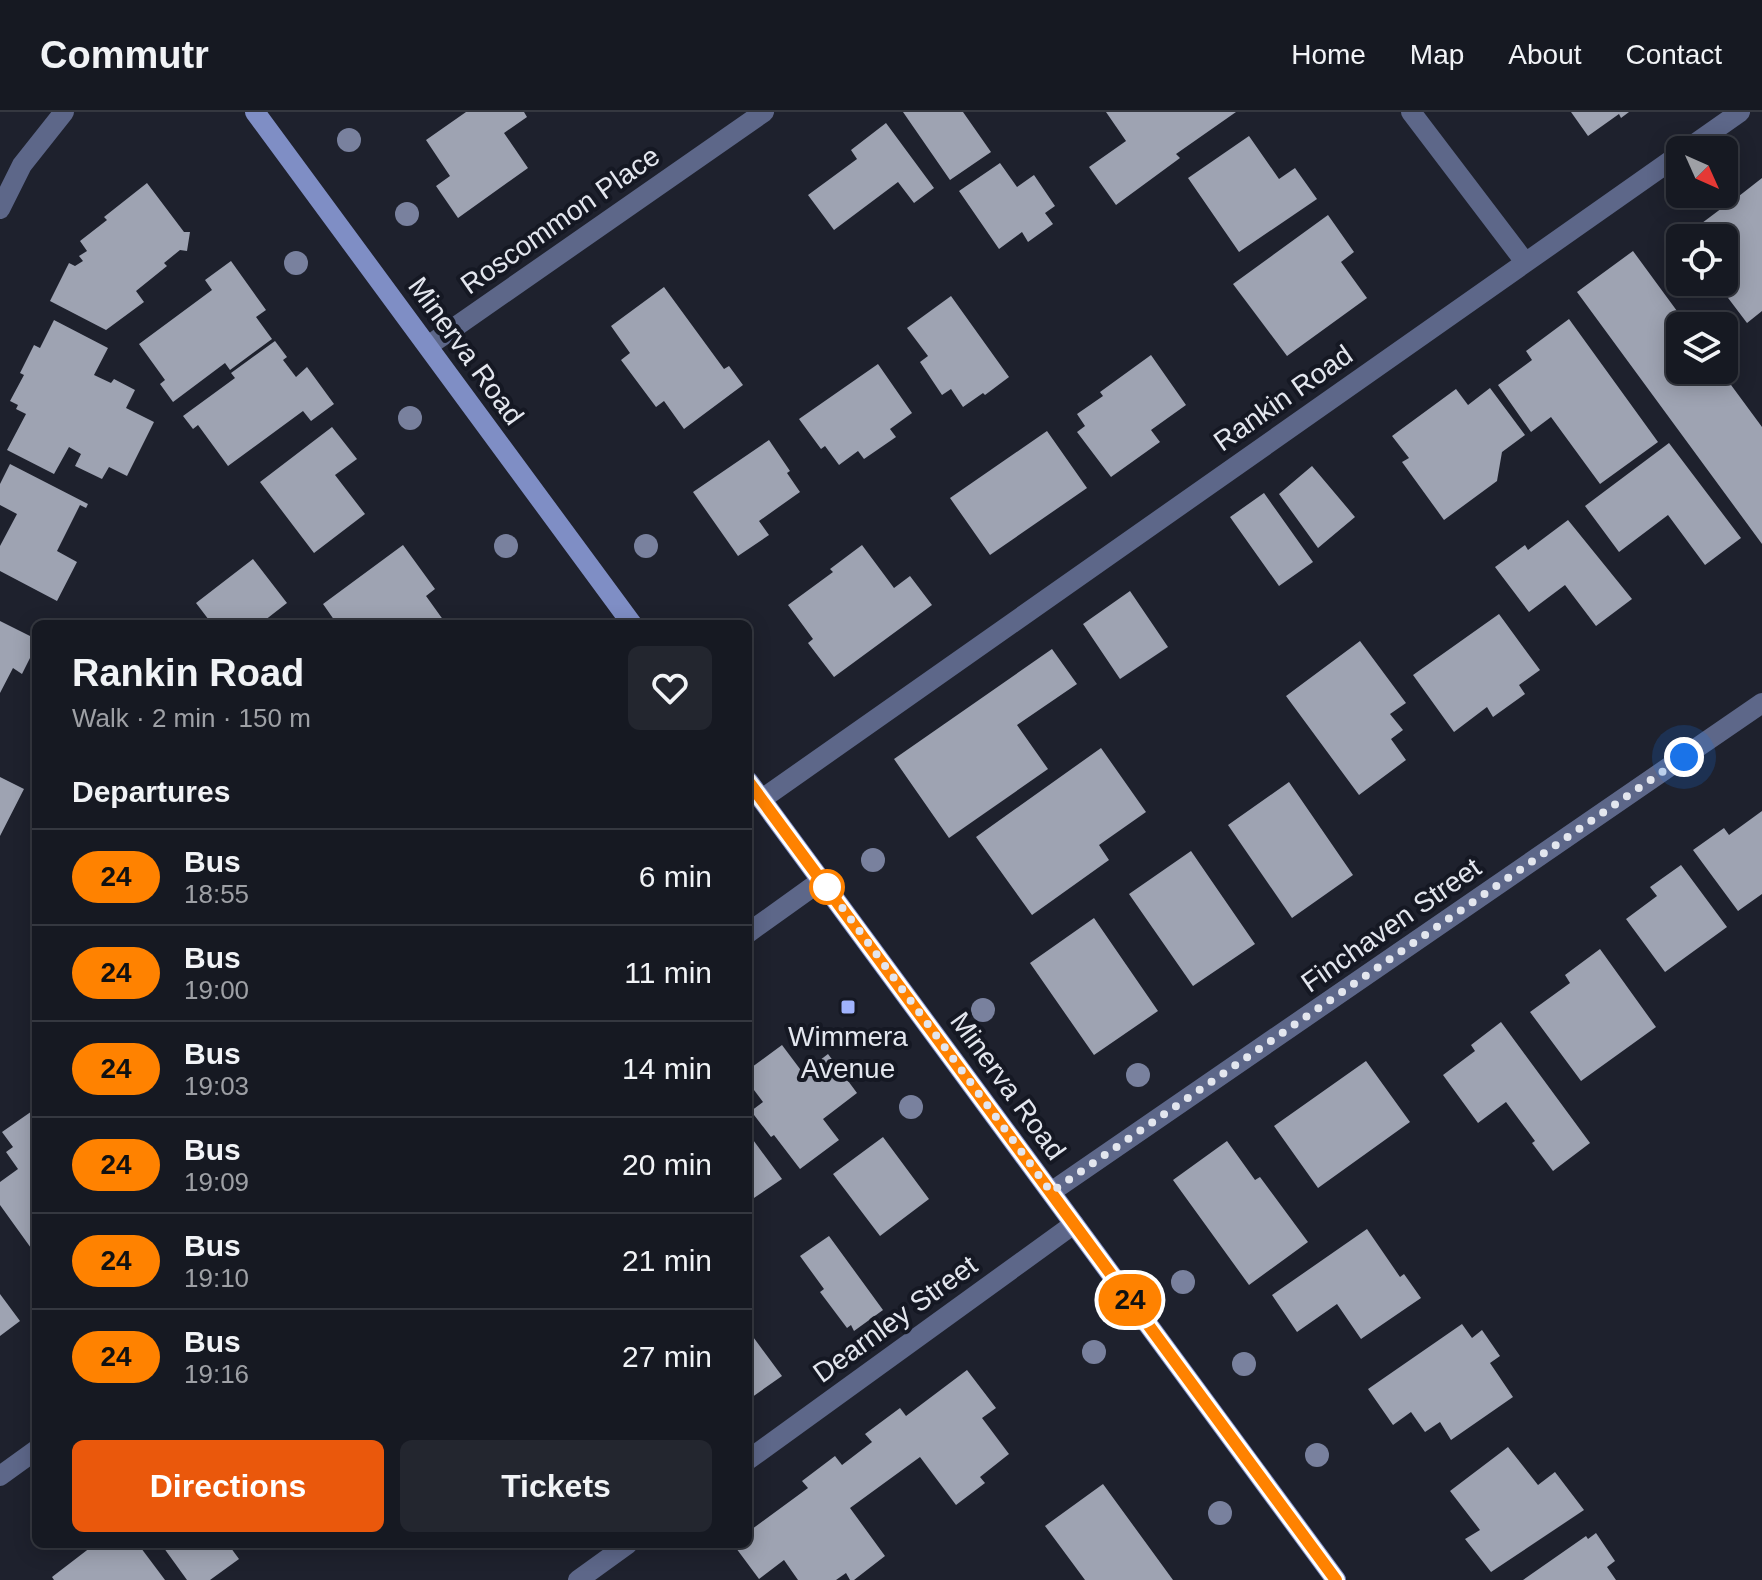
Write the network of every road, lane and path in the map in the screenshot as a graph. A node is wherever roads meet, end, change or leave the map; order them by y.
1 (64, 112) edge
2 (255, 112) edge
3 (764, 112) edge
4 (1411, 112) edge
5 (1740, 112) edge
6 (1706, 136) edge
7 (1666, 164) edge
8 (0, 209) edge
9 (1525, 262) junction
10 (428, 346) junction
11 (629, 620) edge
12 (1762, 703) edge
13 (752, 786) edge
14 (762, 799) junction
15 (822, 880) junction
16 (752, 930) edge
17 (1051, 1192) junction
18 (1074, 1224) junction
19 (32, 1453) edge
20 (752, 1457) edge
21 (0, 1476) edge
22 (622, 1548) edge
23 (578, 1580) edge
24 (1336, 1580) edge

1 - 8 street
2 - 10 street, Minerva Road
3 - 10 street, Roscommon Place
4 - 9 street
5 - 6 street
7 - 9 street, Rankin Road
9 - 14 street, Rankin Road
10 - 11 street, Minerva Road
12 - 17 street, Finchaven Street
13 - 14 street, Minerva Road
14 - 15 street, Minerva Road
15 - 16 street
15 - 17 street, Minerva Road
17 - 18 street, Minerva Road
18 - 20 street, Dearnley Street
18 - 24 street, Minerva Road
19 - 21 street
22 - 23 street

